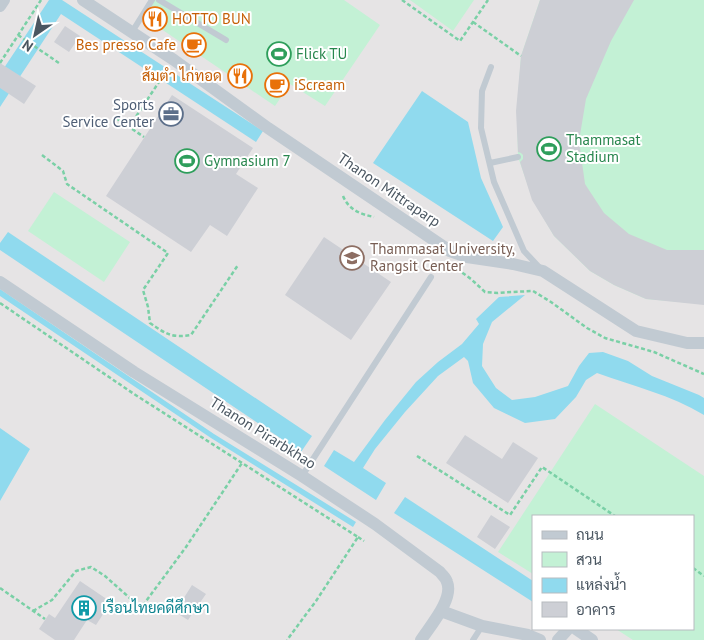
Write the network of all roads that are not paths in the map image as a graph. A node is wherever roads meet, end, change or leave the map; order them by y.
1 (4, 0) edge
2 (83, 0) edge
3 (152, 0) edge
4 (159, 0) edge
5 (0, 6) edge
6 (132, 32) junction
7 (226, 40) dead end
8 (491, 66) dead end
9 (518, 157) dead end
10 (490, 163) junction
11 (542, 271) junction
12 (431, 277) dead end
13 (0, 282) edge
14 (704, 343) edge
15 (302, 476) junction
16 (441, 611) junction
17 (482, 626) junction
18 (567, 630) edge
19 (577, 630) edge
20 (421, 640) edge
21 (473, 640) edge
22 (540, 640) edge
23 (558, 640) edge
24 (592, 640) edge

1 - 5 street
2 - 6 street, Thanon Mittraparp
3 - 6 lane
4 - 7 lane
6 - 11 street, Thanon Mittraparp
8 - 10 lane
9 - 10 lane
10 - 11 lane
11 - 14 street, Thanon Mittraparp
12 - 15 lane
13 - 15 street, Thanon Pirarbkhao
15 - 16 street, Thanon Pirarbkhao
16 - 17 street
16 - 20 street, Thanon Pirarbkhao
17 - 21 lane
17 - 22 street
18 - 23 street
19 - 24 street

